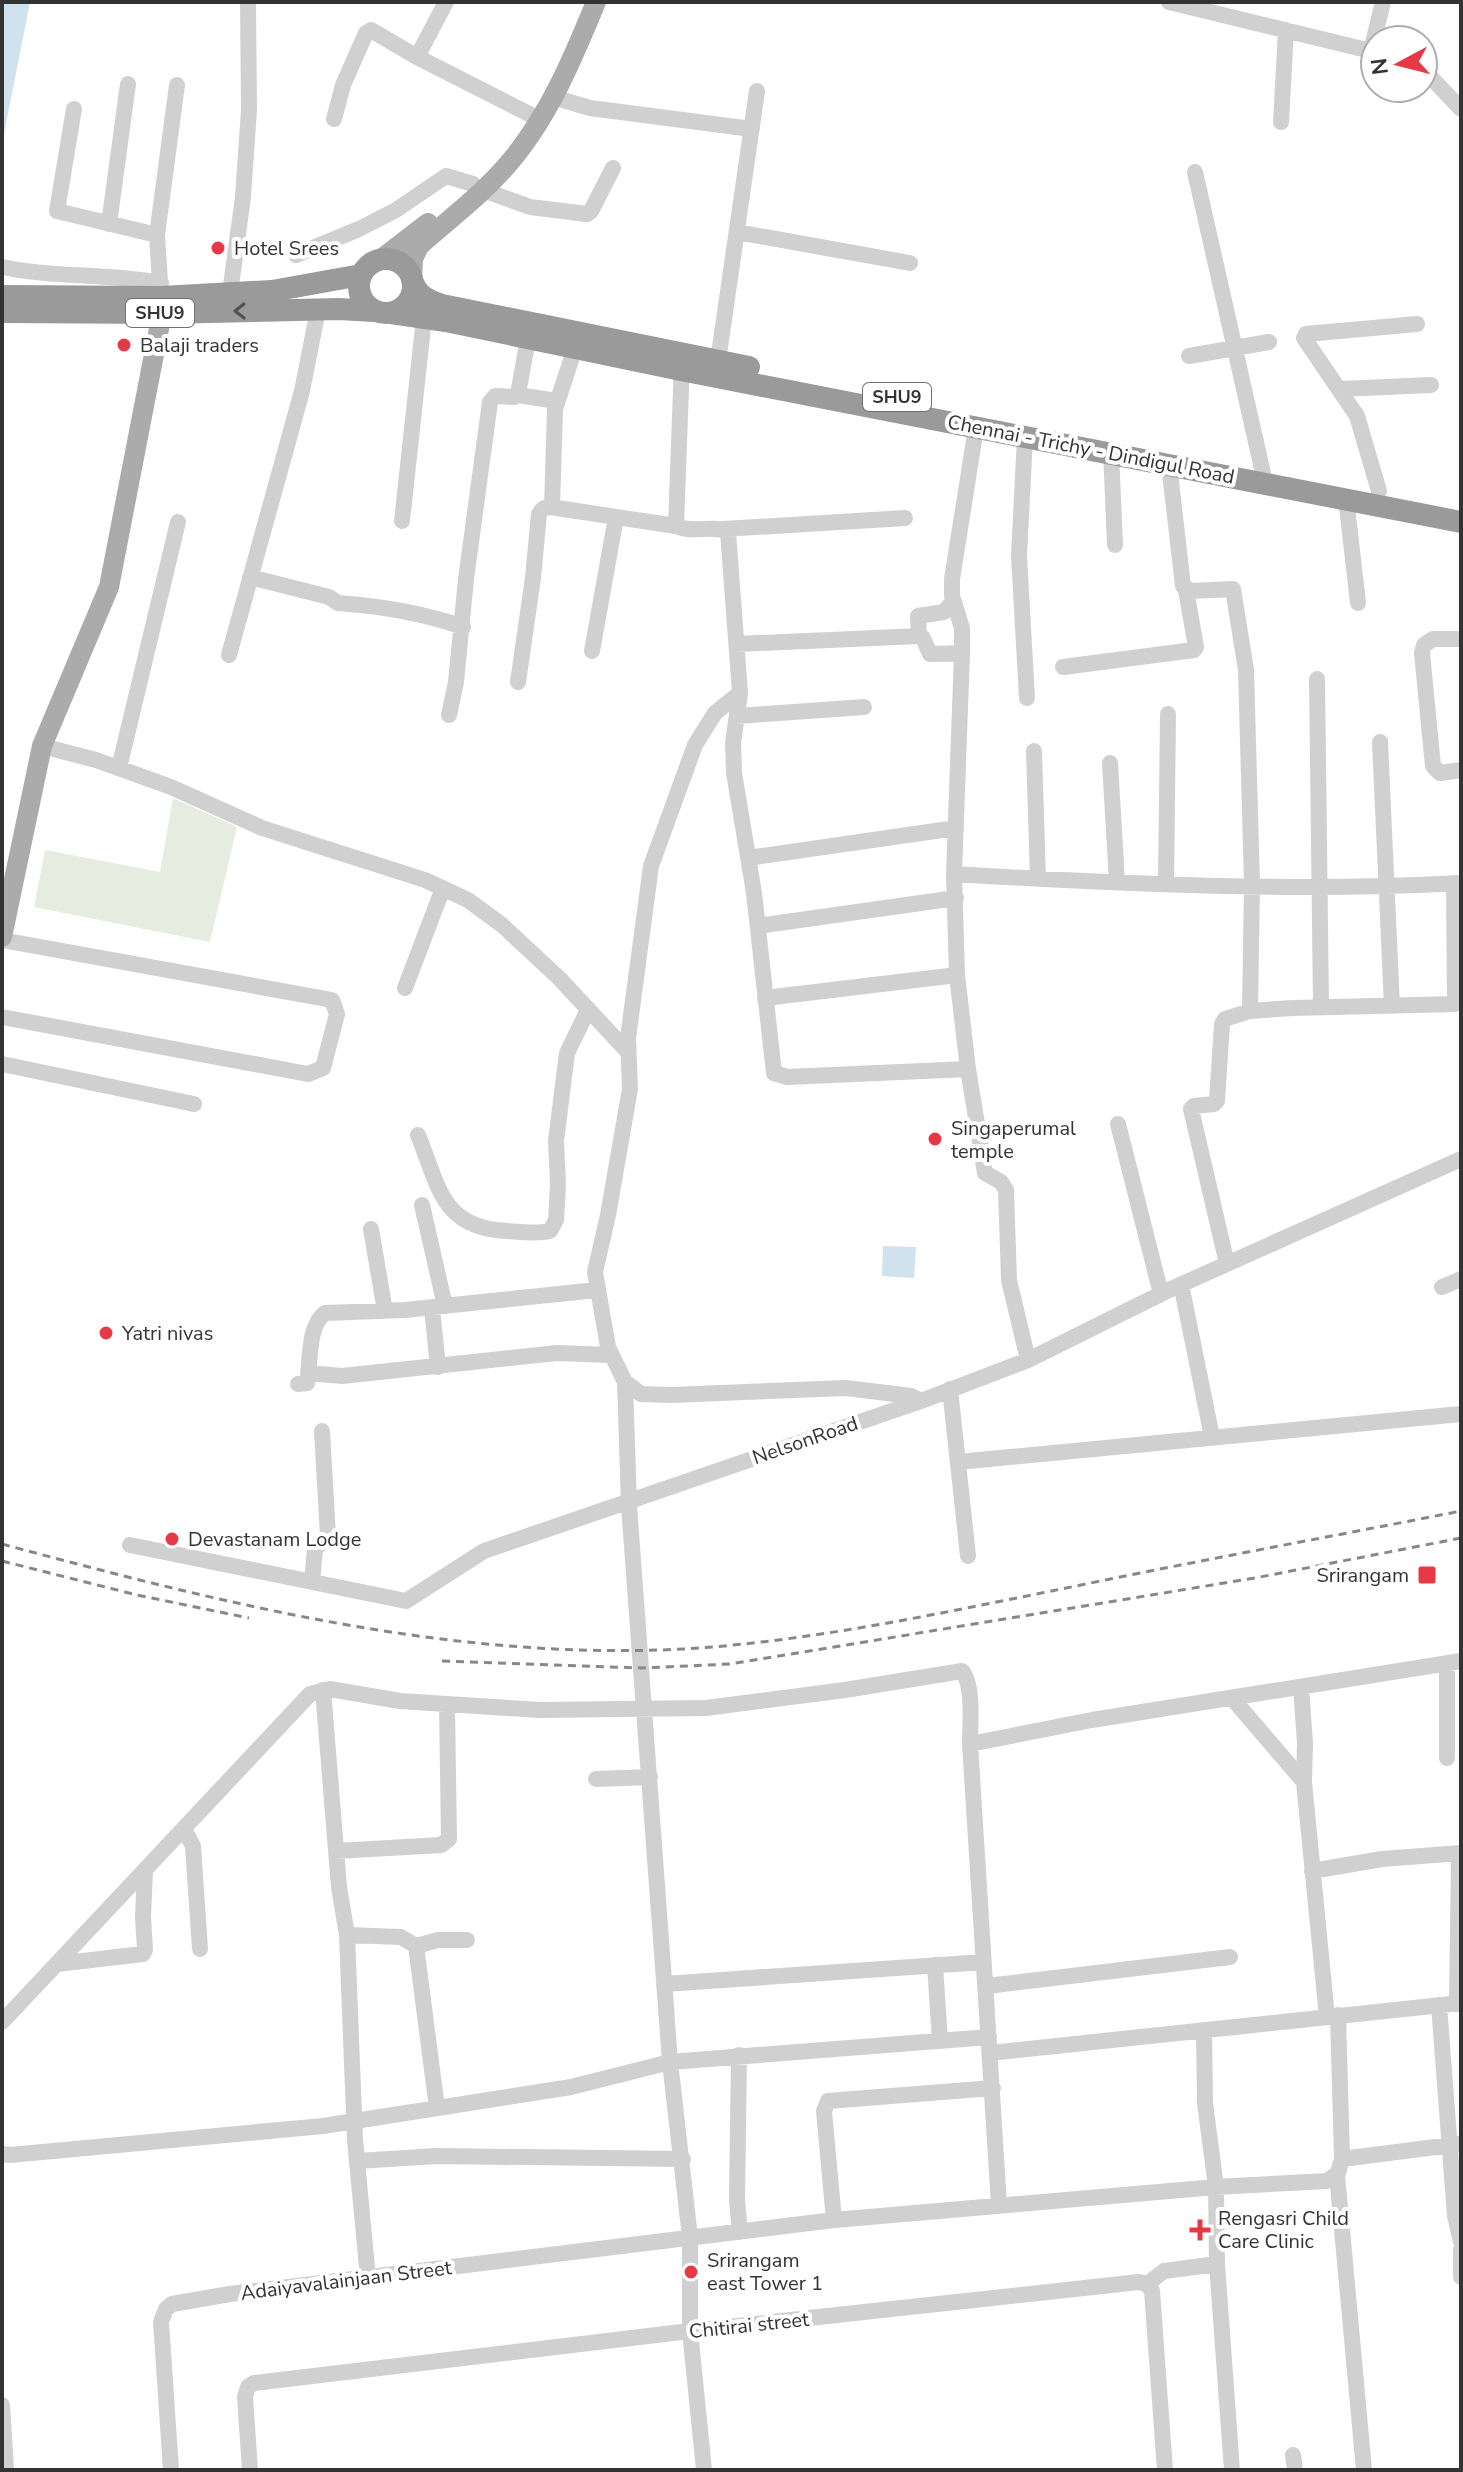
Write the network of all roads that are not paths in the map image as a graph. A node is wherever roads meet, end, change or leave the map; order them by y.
1 (248, 2) edge
2 (446, 2) edge
3 (1169, 2) edge
4 (1383, 2) edge
5 (592, 3) edge
6 (1379, 24) edge
7 (1286, 30) junction
8 (1359, 48) edge
9 (417, 57) junction
10 (128, 84) dead end
11 (177, 85) dead end
12 (1439, 86) edge
13 (757, 91) dead end
14 (553, 97) junction
15 (74, 109) dead end
16 (1461, 109) edge
17 (538, 118) junction
18 (334, 119) dead end
19 (1281, 122) dead end
20 (752, 129) junction
21 (613, 168) dead end
22 (1195, 172) dead end
23 (478, 187) junction
24 (109, 224) junction
25 (737, 232) junction
26 (157, 235) junction
27 (296, 255) dead end
28 (380, 260) junction
29 (910, 263) dead end
30 (2, 267) edge
31 (361, 275) junction
32 (412, 280) junction
33 (230, 293) junction
34 (2, 296) edge
35 (161, 297) junction
36 (318, 310) junction
37 (2, 312) edge
38 (382, 312) junction
39 (424, 318) junction
40 (1417, 324) dead end
41 (528, 339) junction
42 (1269, 342) dead end
43 (575, 348) junction
44 (1236, 348) junction
45 (1189, 356) dead end
46 (718, 361) junction
47 (682, 362) junction
48 (1431, 385) dead end
49 (1340, 389) junction
50 (518, 395) junction
51 (557, 401) junction
52 (976, 428) junction
53 (1025, 437) junction
54 (1111, 452) junction
55 (1169, 464) junction
56 (1263, 474) junction
57 (1363, 493) junction
58 (552, 507) junction
59 (1461, 507) edge
60 (616, 517) junction
61 (905, 518) dead end
62 (402, 521) dead end
63 (178, 522) dead end
64 (1461, 522) edge
65 (676, 526) junction
66 (723, 529) junction
67 (1115, 545) dead end
68 (250, 577) junction
69 (1186, 590) junction
70 (1358, 603) dead end
71 (955, 604) junction
72 (463, 627) junction
73 (919, 636) junction
74 (1461, 639) edge
75 (737, 644) junction
76 (592, 651) dead end
77 (962, 653) junction
78 (229, 655) dead end
79 (1063, 667) dead end
80 (1317, 679) dead end
81 (518, 682) dead end
82 (740, 693) junction
83 (1027, 698) dead end
84 (864, 707) dead end
85 (1168, 714) dead end
86 (449, 715) dead end
87 (737, 716) junction
88 (1380, 742) dead end
89 (42, 746) junction
90 (1034, 751) dead end
91 (1110, 763) dead end
92 (119, 768) junction
93 (1461, 770) edge
94 (956, 828) junction
95 (748, 858) junction
96 (954, 874) junction
97 (1038, 879) junction
98 (1117, 882) junction
99 (1166, 883) junction
100 (1457, 883) edge
101 (1385, 884) junction
102 (1252, 885) junction
103 (1319, 886) junction
104 (443, 888) junction
105 (956, 898) junction
106 (758, 926) junction
107 (1458, 932) edge
108 (2, 938) edge
109 (957, 975) junction
110 (405, 988) dead end
111 (765, 998) junction
112 (1458, 1004) edge
113 (1321, 1006) junction
114 (1392, 1006) junction
115 (588, 1010) junction
116 (1250, 1011) junction
117 (2, 1017) edge
118 (628, 1052) junction
119 (2, 1064) edge
120 (968, 1069) junction
121 (194, 1104) dead end
122 (1118, 1124) dead end
123 (418, 1135) dead end
124 (1461, 1159) edge
125 (422, 1205) dead end
126 (371, 1229) dead end
127 (1227, 1264) junction
128 (1461, 1279) edge
129 (1181, 1284) junction
130 (1442, 1287) dead end
131 (597, 1290) junction
132 (1161, 1294) junction
133 (438, 1307) junction
134 (385, 1311) junction
135 (611, 1355) junction
136 (1028, 1360) junction
137 (438, 1367) junction
138 (625, 1382) junction
139 (950, 1389) junction
140 (921, 1401) junction
141 (1461, 1414) edge
142 (322, 1431) dead end
143 (1212, 1437) junction
144 (958, 1462) junction
145 (629, 1501) junction
146 (130, 1545) dead end
147 (968, 1556) dead end
148 (312, 1582) junction
149 (1454, 1662) edge
150 (1301, 1687) junction
151 (323, 1690) junction
152 (1232, 1698) junction
153 (447, 1706) junction
154 (646, 1709) junction
155 (970, 1744) junction
156 (1447, 1758) dead end
157 (650, 1777) junction
158 (596, 1779) dead end
159 (1304, 1782) junction
160 (184, 1829) junction
161 (336, 1851) junction
162 (1460, 1854) edge
163 (145, 1871) junction
164 (1312, 1871) junction
165 (347, 1935) junction
166 (467, 1940) dead end
167 (416, 1946) junction
168 (200, 1949) dead end
169 (1230, 1957) dead end
170 (984, 1962) junction
171 (57, 1964) junction
172 (935, 1965) junction
173 (664, 1984) junction
174 (987, 1986) junction
175 (1459, 2004) edge
176 (1439, 2005) junction
177 (1332, 2016) junction
178 (2, 2022) edge
179 (1204, 2030) junction
180 (940, 2041) junction
181 (990, 2045) junction
182 (739, 2055) junction
183 (670, 2062) junction
184 (993, 2088) junction
185 (437, 2108) junction
186 (354, 2121) junction
187 (1456, 2144) edge
188 (2, 2154) edge
189 (683, 2159) junction
190 (357, 2161) junction
191 (1339, 2167) junction
192 (1216, 2187) junction
193 (999, 2205) junction
194 (834, 2220) junction
195 (740, 2232) junction
196 (690, 2237) junction
197 (1461, 2242) edge
198 (1461, 2250) edge
199 (1217, 2264) junction
200 (1461, 2277) edge
201 (368, 2278) junction
202 (1147, 2284) junction
203 (690, 2331) junction
204 (2, 2405) edge
205 (6, 2470) edge
206 (171, 2470) edge
207 (250, 2470) edge
208 (704, 2470) edge
209 (1165, 2470) edge
210 (1232, 2470) edge
211 (1364, 2470) edge

1 - 33 street
2 - 9 street
3 - 7 street
4 - 6 street
5 - 14 main road, SHU9
5 - 17 main road, SHU9
7 - 8 street
7 - 19 street
9 - 17 street
9 - 18 street
10 - 24 street
11 - 26 street
12 - 16 street
13 - 20 street
14 - 17 main road, SHU9
14 - 20 street
15 - 24 street
17 - 23 main road, SHU9
20 - 25 street
21 - 23 street
22 - 44 street
23 - 27 street
23 - 28 main road, SHU9
23 - 32 main road, SHU9
24 - 26 street
25 - 29 street
25 - 46 street
26 - 35 street
28 - 31 highway, Chennai - Trichy - Dindigul Road / SHU9
28 - 32 highway, Chennai - Trichy - Dindigul Road / SHU9
30 - 35 street
31 - 33 highway, Chennai - Trichy - Dindigul Road / SHU9
31 - 38 highway
32 - 38 highway, SHU9
32 - 47 highway, Chennai - Trichy - Dindigul Road / SHU9
33 - 35 highway, Chennai - Trichy - Dindigul Road / SHU9
34 - 35 highway, Chennai - Trichy - Dindigul Road / SHU9
36 -> 35 highway, Chennai - Trichy - Dindigul Road / SHU9
35 - 37 highway, Chennai - Trichy - Dindigul Road / SHU9
35 - 89 main road
36 - 38 highway, Chennai - Trichy - Dindigul Road / SHU9
36 - 68 street
38 - 39 highway, Chennai - Trichy - Dindigul Road / SHU9
39 - 41 highway, Chennai - Trichy - Dindigul Road / SHU9
39 - 62 street
40 - 49 street
41 - 43 highway, Chennai - Trichy - Dindigul Road / SHU9
41 - 50 street
42 - 44 street
43 - 47 highway, Chennai - Trichy - Dindigul Road / SHU9
43 - 51 street
44 - 45 street
44 - 56 street
46 - 47 highway, Chennai - Trichy - Dindigul Road / SHU9
46 - 56 highway, Chennai - Trichy - Dindigul Road / SHU9
47 - 52 highway, Chennai - Trichy - Dindigul Road / SHU9
47 - 65 street
48 - 49 street
49 - 57 street
50 - 51 street
50 - 72 street
51 - 58 street
52 - 53 highway, Chennai - Trichy - Dindigul Road / SHU9
52 - 71 street
53 - 54 highway, Chennai - Trichy - Dindigul Road / SHU9
53 - 83 street
54 - 55 highway, Chennai - Trichy - Dindigul Road / SHU9
54 - 67 street
55 - 56 highway, Chennai - Trichy - Dindigul Road / SHU9
55 - 69 street
56 - 57 highway, Chennai - Trichy - Dindigul Road / SHU9
57 - 59 highway, Chennai - Trichy - Dindigul Road / SHU9
57 - 64 highway, Chennai - Trichy - Dindigul Road
57 - 70 street
58 - 60 street
58 - 81 street
60 - 65 street
60 - 76 street
61 - 66 street
63 - 92 street
65 - 66 street
66 - 75 street
68 - 72 street
68 - 78 street
69 - 79 street
69 - 102 street
71 - 73 street
71 - 77 street
72 - 86 street
73 - 75 street
73 - 77 street
74 - 93 street
75 - 82 street
77 - 94 street
80 - 103 street
82 - 87 street
82 - 118 street
84 - 87 street
85 - 99 street
87 - 95 street
88 - 101 street
89 - 92 street
89 - 108 main road
90 - 97 street
91 - 98 street
92 - 104 street
94 - 95 street
94 - 96 street
95 - 106 street
96 - 97 street
96 - 105 street
97 - 98 street
98 - 99 street
99 - 102 street
100 - 101 street
100 - 107 street
101 - 103 street
101 - 114 street
102 - 103 street
102 - 116 street
103 - 113 street
104 - 110 street
104 - 115 street
105 - 106 street
105 - 109 street
106 - 111 street
107 - 112 street
108 - 117 street
109 - 111 street
109 - 120 street
111 - 120 street
112 - 114 street
113 - 114 street
113 - 116 street
115 - 118 street
115 - 123 street
116 - 127 street
118 - 131 street
119 - 121 street
120 - 136 street
122 - 132 street
124 - 127 street, NelsonRoad
125 - 133 street
126 - 134 street
127 - 129 street, NelsonRoad
128 - 130 street
129 - 132 street, NelsonRoad
129 - 143 street
131 - 133 street
131 - 135 street
132 - 136 street, NelsonRoad
133 - 134 street
133 - 137 street
134 - 137 street
135 - 137 street
135 - 138 street
136 - 139 street, NelsonRoad
138 - 140 street
138 - 145 street
139 - 140 street, NelsonRoad
139 - 144 street
140 - 145 street, NelsonRoad
141 - 143 street
142 - 148 street
143 - 144 street
144 - 147 street
145 - 148 street, NelsonRoad
145 - 154 street
146 - 148 street, NelsonRoad
149 - 150 street
149 - 156 street
150 - 152 street
150 - 159 street
151 - 153 street
151 - 160 street
151 - 161 street
152 - 155 street
152 - 159 street
153 - 154 street
153 - 161 street
154 - 155 street
154 - 157 street
155 - 170 street
157 - 158 street
157 - 173 street
159 - 164 street
160 - 163 street
160 - 168 street
161 - 165 street
162 - 164 street
162 - 175 street
163 - 171 street
163 - 171 street
164 - 177 street
165 - 167 street
165 - 186 street
166 - 167 street
167 - 185 street
169 - 174 street
170 - 172 street
170 - 174 street
171 - 178 street
172 - 173 street
172 - 180 street
173 - 183 street
174 - 181 street
175 - 176 street
176 - 177 street
176 - 187 street
177 - 179 street
177 - 191 street
179 - 181 street
179 - 192 street
180 - 181 street
180 - 182 street
181 - 184 street
182 - 183 street
182 - 195 street
183 - 185 street
183 - 189 street
184 - 193 street
184 - 194 street
185 - 186 street
186 - 188 street
186 - 190 street
187 - 191 street, Adaiyavalainjaan Street
187 - 197 street
189 - 190 street
189 - 196 street
190 - 201 street
191 - 192 street, Adaiyavalainjaan Street
191 - 211 street
192 - 193 street, Adaiyavalainjaan Street
192 - 199 street
193 - 194 street, Adaiyavalainjaan Street
194 - 195 street, Adaiyavalainjaan Street
195 - 196 street, Adaiyavalainjaan Street
196 - 201 street, Adaiyavalainjaan Street
196 - 203 street
198 - 200 street
199 - 202 street
199 - 210 street
201 - 206 street, Adaiyavalainjaan Street
202 - 203 street, Chitirai street
202 - 209 street
203 - 207 street, Chitirai street
203 - 208 street
204 - 205 street

